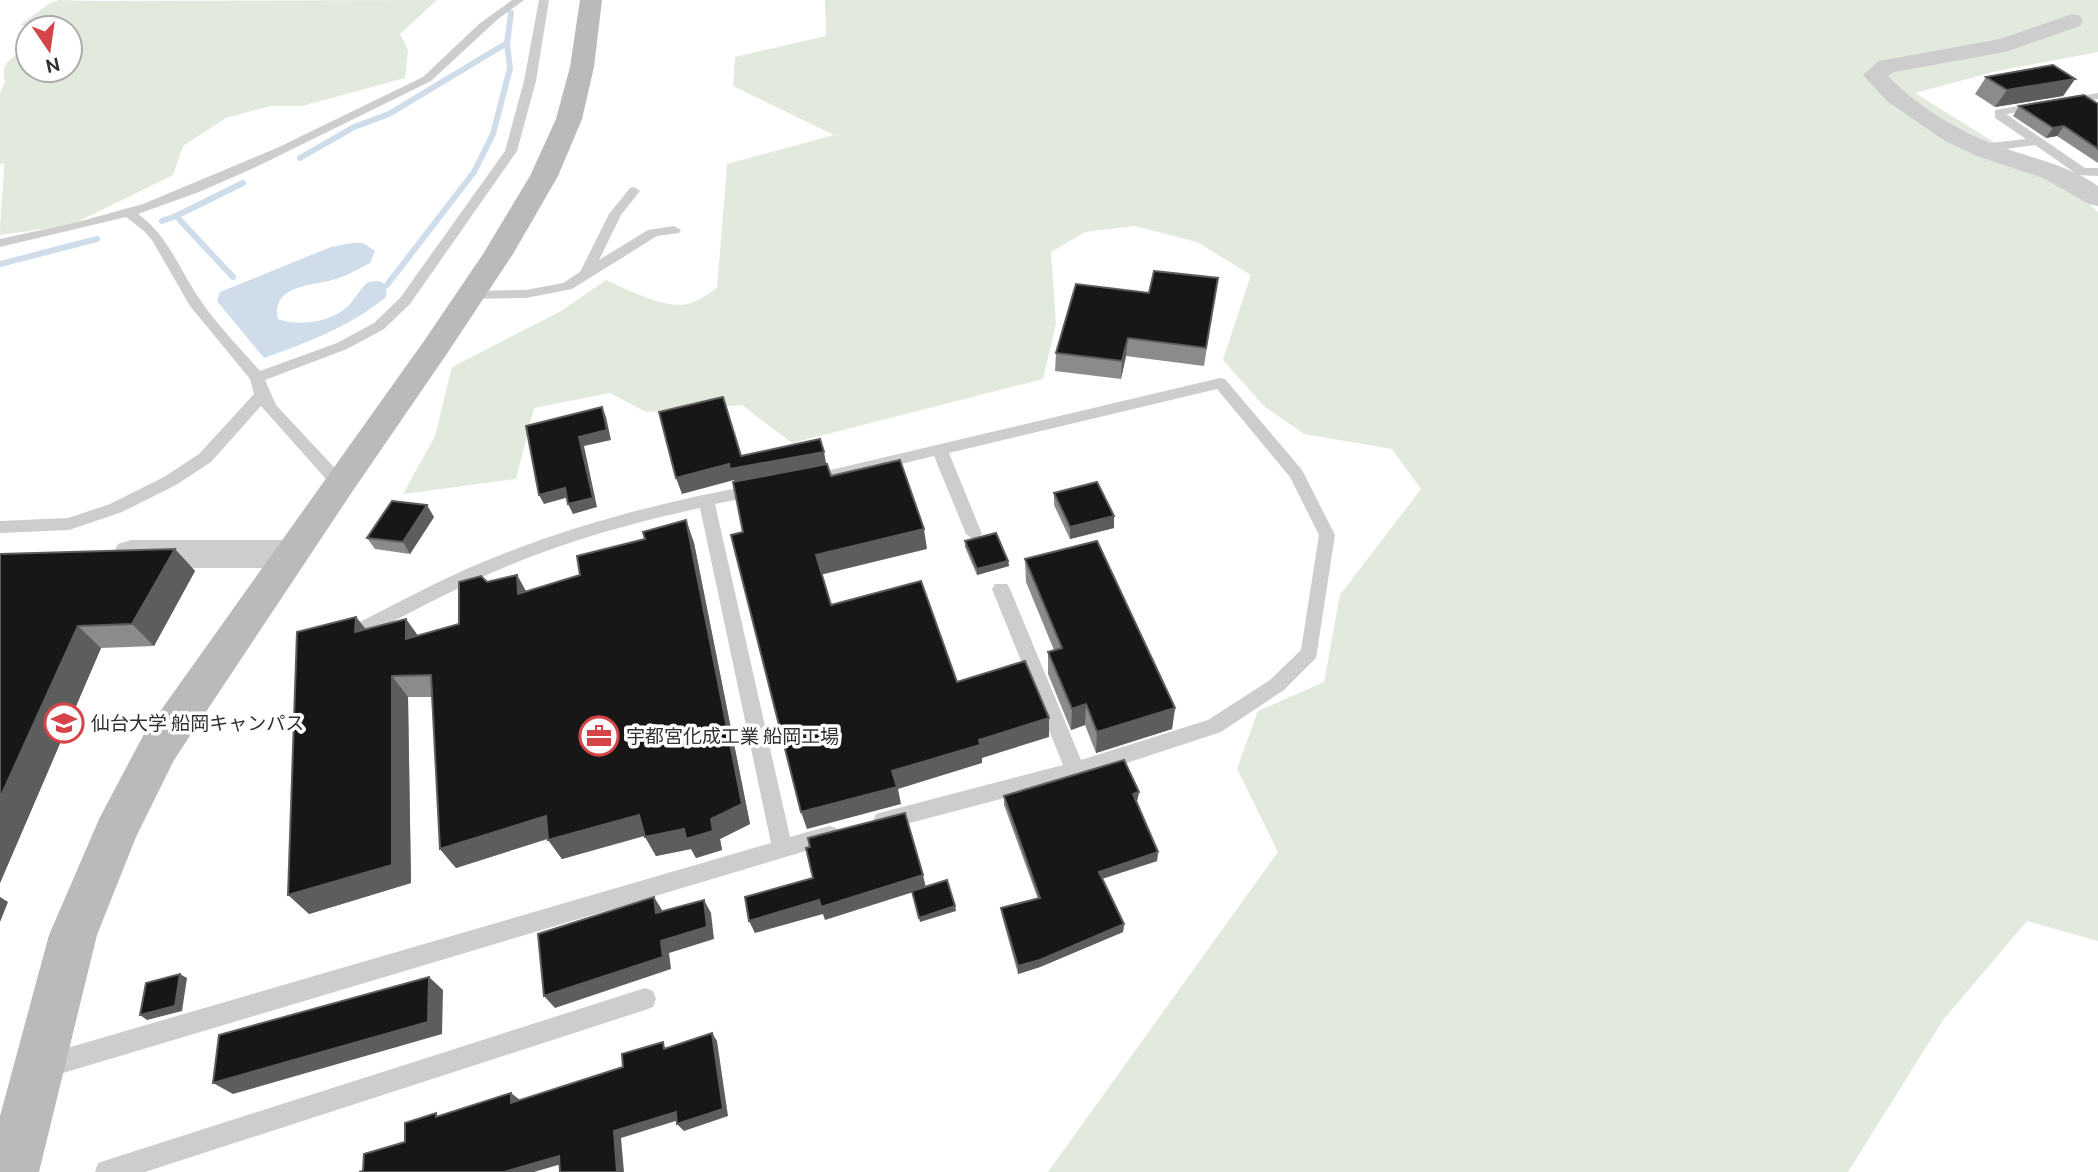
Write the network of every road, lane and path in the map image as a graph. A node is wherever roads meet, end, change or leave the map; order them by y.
1 (519, 0) edge
2 (544, 0) edge
3 (591, 0) edge
4 (2072, 21) dead end
5 (2098, 96) edge
6 (2037, 141) junction
7 (1982, 148) junction
8 (2098, 172) edge
9 (634, 191) dead end
10 (2098, 198) edge
11 (128, 213) junction
12 (674, 229) dead end
13 (0, 243) edge
14 (584, 276) junction
15 (470, 295) junction
16 (257, 378) junction
17 (262, 395) junction
18 (939, 450) junction
19 (339, 482) junction
20 (706, 499) junction
21 (0, 527) edge
22 (974, 534) dead end
23 (291, 554) junction
24 (0, 555) edge
25 (1001, 589) dead end
26 (360, 629) edge
27 (1075, 770) junction
28 (782, 848) junction
29 (645, 999) dead end
30 (36, 1069) junction
31 (12, 1172) edge
32 (107, 1172) edge

1 - 11 lane
2 - 16 lane
3 - 15 street
4 - 7 street
5 - 6 lane
6 - 7 lane
6 - 8 lane
7 - 10 street
9 - 14 lane
11 - 13 lane
11 - 16 lane
12 - 14 lane
14 - 15 lane
15 - 19 street
16 - 17 lane
17 - 19 lane
17 - 21 lane
18 - 20 lane
18 - 22 lane
18 - 27 lane
19 - 23 street
20 - 26 lane
20 - 28 lane
23 - 24 street
23 - 30 street
25 - 27 lane
27 - 28 lane
28 - 30 lane
29 - 32 lane
30 - 31 street

